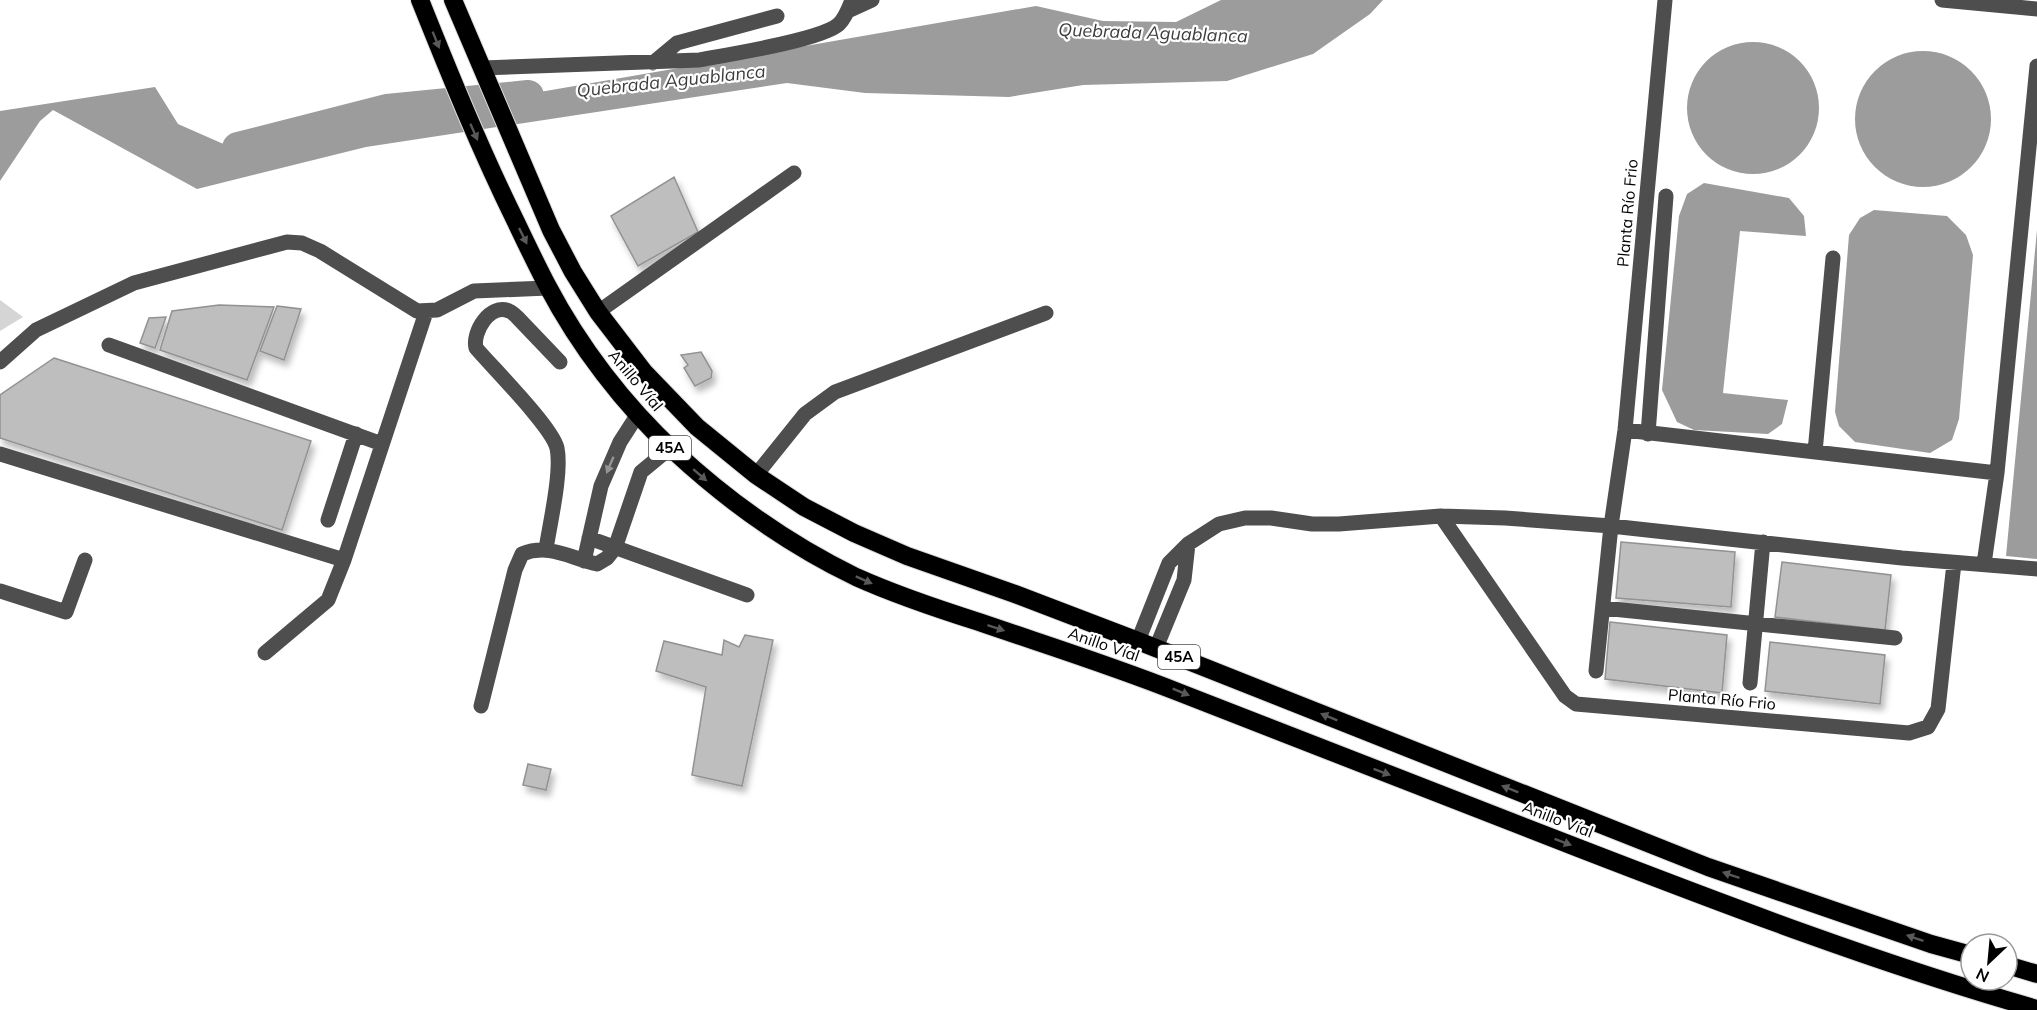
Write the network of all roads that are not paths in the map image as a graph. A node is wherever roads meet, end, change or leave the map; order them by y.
1 (420, 0) edge
2 (453, 0) edge
3 (872, 0) edge
4 (1665, 0) edge
5 (1942, 0) edge
6 (850, 6) edge
7 (2037, 9) edge
8 (777, 16) dead end
9 (653, 63) junction
10 (2037, 66) edge
11 (484, 73) junction
12 (794, 173) dead end
13 (1666, 196) dead end
14 (1833, 258) dead end
15 (548, 288) junction
16 (426, 312) junction
17 (598, 312) junction
18 (1046, 313) dead end
19 (109, 345) dead end
20 (0, 362) edge
21 (560, 362) dead end
22 (638, 414) junction
23 (1625, 430) junction
24 (356, 434) junction
25 (1648, 434) junction
26 (382, 444) junction
27 (670, 448) junction
28 (1815, 452) junction
29 (0, 454) edge
30 (1997, 472) junction
31 (756, 475) junction
32 (1441, 516) junction
33 (328, 520) dead end
34 (1611, 526) junction
35 (589, 538) junction
36 (1763, 542) junction
37 (1188, 544) junction
38 (615, 548) junction
39 (546, 549) junction
40 (85, 560) dead end
41 (344, 560) junction
42 (584, 561) junction
43 (1954, 563) junction
44 (1984, 564) junction
45 (2037, 569) edge
46 (0, 591) edge
47 (747, 595) dead end
48 (1603, 608) junction
49 (1756, 625) junction
50 (1894, 638) dead end
51 (1138, 641) junction
52 (1156, 648) junction
53 (265, 653) dead end
54 (1596, 671) dead end
55 (1750, 683) dead end
56 (481, 706) dead end
57 (1959, 952) edge
58 (2019, 969) edge
59 (2037, 974) edge
60 (2037, 1009) edge

1 -> 15 highway, Anillo Víal / 45A
2 - 11 highway, Anillo Víal / 45A
3 - 6 lane
4 - 23 lane, Planta Río Frio
5 - 7 lane
6 - 9 lane
8 - 9 lane
9 - 11 lane
10 - 30 lane
11 - 17 highway, Anillo Víal / 45A
12 - 17 lane
13 - 25 lane
14 - 28 lane
15 - 16 lane
15 - 22 highway, Anillo Víal / 45A
16 - 20 lane
16 - 26 lane
17 - 31 highway, Anillo Víal / 45A
18 - 31 lane
19 - 24 lane
21 - 39 lane
22 - 27 highway, Anillo Víal / 45A
22 -> 35 lane
23 - 25 lane
23 - 34 lane, Planta Río Frio
24 - 26 lane
24 - 33 lane
25 - 28 lane
26 - 41 lane
27 - 38 lane
27 -> 60 highway, Anillo Víal / 45A
28 - 30 lane
29 - 41 lane
30 - 44 lane
31 - 51 highway, Anillo Víal / 45A
32 - 34 lane
32 - 37 lane
32 - 43 lane, Planta Río Frio
34 - 36 lane
34 - 48 lane, Planta Río Frio
35 - 38 lane
35 - 42 lane
36 - 43 lane
36 - 49 lane
37 - 51 lane
37 - 52 lane
38 - 42 lane
38 - 47 lane
39 - 42 lane
39 - 56 lane
40 - 46 lane
41 - 53 lane
43 - 44 lane
44 - 45 lane
48 - 49 lane
48 - 54 lane, Planta Río Frio
49 - 50 lane
49 - 55 lane
51 - 52 highway, Anillo Víal / 45A
57 -> 52 highway, Anillo Víal / 45A
58 - 59 highway

